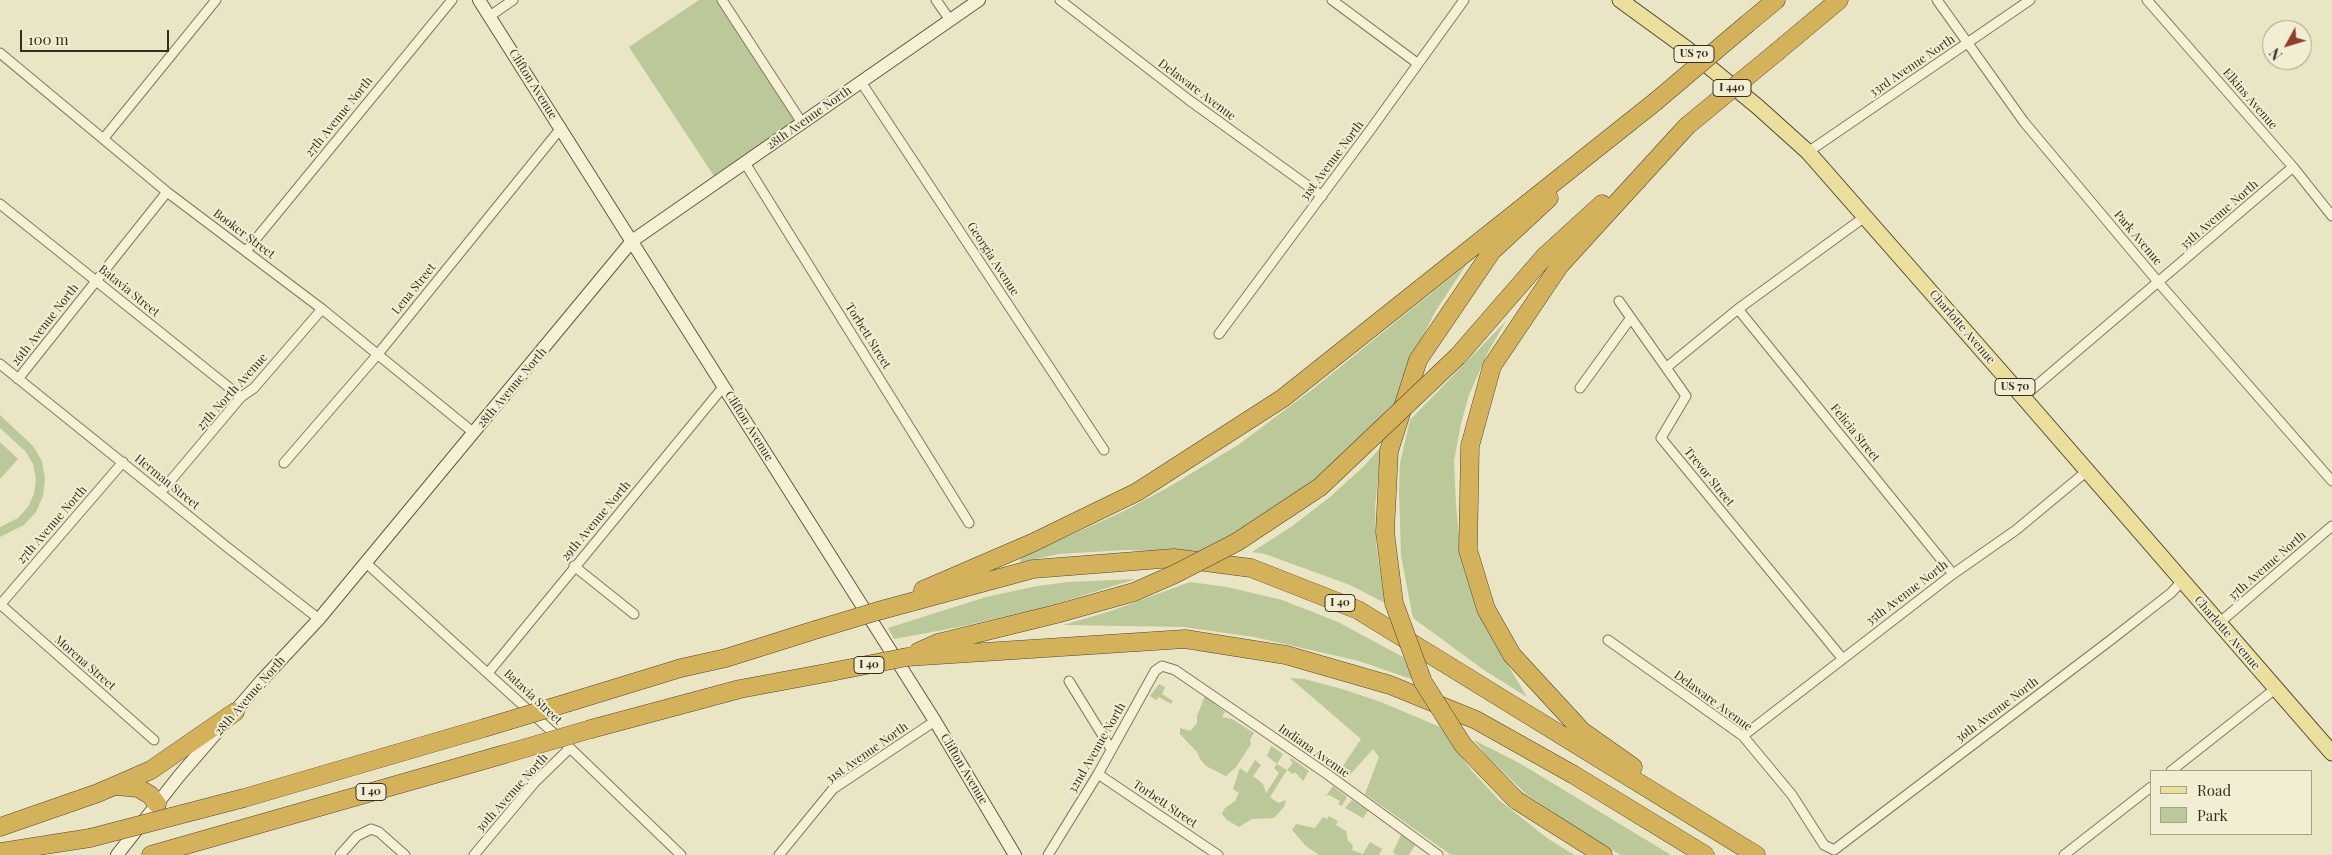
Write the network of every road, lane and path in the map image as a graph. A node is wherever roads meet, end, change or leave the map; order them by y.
1 (216, 0) edge
2 (452, 0) edge
3 (479, 0) edge
4 (513, 0) edge
5 (722, 0) edge
6 (936, 0) edge
7 (979, 0) edge
8 (1060, 0) edge
9 (1332, 0) edge
10 (1464, 0) edge
11 (1620, 0) edge
12 (1776, 0) edge
13 (1839, 0) edge
14 (1937, 0) edge
15 (2030, 0) edge
16 (2147, 0) edge
17 (490, 16) junction
18 (950, 20) junction
19 (1967, 44) junction
20 (0, 53) edge
21 (1417, 63) junction
22 (862, 82) junction
23 (1655, 102) junction
24 (802, 124) junction
25 (1687, 126) junction
26 (561, 128) junction
27 (104, 138) junction
28 (1808, 152) junction
29 (745, 163) junction
30 (2293, 167) junction
31 (167, 192) junction
32 (1322, 196) junction
33 (0, 204) edge
34 (1866, 216) junction
35 (2332, 216) edge
36 (632, 241) junction
37 (246, 250) junction
38 (96, 281) junction
39 (2159, 283) junction
40 (1619, 301) dead end
41 (322, 309) junction
42 (1738, 309) junction
43 (1630, 319) junction
44 (1219, 334) dead end
45 (378, 354) junction
46 (0, 364) edge
47 (1667, 367) junction
48 (18, 379) junction
49 (724, 386) junction
50 (1580, 388) dead end
51 (242, 397) junction
52 (2024, 397) junction
53 (474, 434) junction
54 (1104, 450) dead end
55 (123, 462) junction
56 (284, 463) dead end
57 (2087, 471) junction
58 (2332, 481) edge
59 (161, 492) junction
60 (969, 523) dead end
61 (2332, 526) edge
62 (365, 562) junction
63 (574, 566) junction
64 (1954, 574) junction
65 (2182, 581) junction
66 (0, 604) edge
67 (878, 611) junction
68 (634, 614) dead end
69 (319, 619) junction
70 (2218, 624) junction
71 (1608, 640) dead end
72 (908, 657) junction
73 (1842, 658) junction
74 (1174, 670) joint
75 (488, 673) junction
76 (1070, 681) dead end
77 (2275, 689) junction
78 (235, 712) junction
79 (935, 721) junction
80 (1743, 736) junction
81 (154, 740) dead end
82 (570, 748) junction
83 (1111, 749) junction
84 (2332, 753) edge
85 (2172, 770) edge
86 (1098, 774) junction
87 (115, 786) junction
88 (2150, 788) edge
89 (157, 804) junction
90 (0, 827) edge
91 (1824, 846) joint
92 (0, 852) edge
93 (1752, 852) edge
94 (116, 855) edge
95 (151, 855) edge
96 (340, 855) edge
97 (405, 855) edge
98 (474, 855) edge
99 (681, 855) edge
100 (778, 855) edge
101 (1015, 855) edge
102 (1048, 855) edge
103 (1218, 855) edge
104 (1438, 855) edge
105 (1603, 855) edge
106 (1705, 855) edge
107 (2064, 855) edge

1 - 27 street
2 - 37 street, 27th Avenue North
3 - 17 main road, Clifton Avenue
4 - 17 street
5 - 24 street
6 - 18 street
7 - 18 main road, 28th Avenue North
8 - 32 street, Delaware Avenue
9 - 21 street
10 - 21 street, 31st Avenue North
11 - 28 main road, Charlotte Avenue / US 70
12 - 23 highway, bridge
13 - 25 highway, I 440, bridge
14 - 19 street, Park Avenue
15 - 19 street, 33rd Avenue North
16 - 30 street, Elkins Avenue
17 - 26 main road, Clifton Avenue
18 - 22 main road, 28th Avenue North
19 - 28 street, 33rd Avenue North
19 - 39 street, Park Avenue
20 - 27 street, Booker Street
21 - 32 street, 31st Avenue North
22 - 24 main road, 28th Avenue North
22 - 54 street, Georgia Avenue
23 - 67 highway
23 - 105 highway, bridge
24 - 29 main road, 28th Avenue North
25 - 72 highway, bridge
25 - 93 highway
26 - 36 main road, Clifton Avenue
26 - 45 street, Lena Street
27 - 31 street, Booker Street
28 - 34 main road, Charlotte Avenue / US 70
29 - 36 main road, 28th Avenue North
29 - 60 street, Torbett Street
30 - 35 street, Elkins Avenue
30 - 39 street, 35th Avenue North
31 - 37 street, Booker Street
31 - 38 street, 26th Avenue North
32 - 44 street, 31st Avenue North
33 - 38 street, Batavia Street
34 - 42 street
34 - 52 main road, Charlotte Avenue / US 70
36 - 49 main road, Clifton Avenue
36 - 53 main road, 28th Avenue North
37 - 41 street, Booker Street
38 - 48 street, 26th Avenue North
38 - 51 street, Batavia Street
39 - 52 street, 35th Avenue North
39 - 58 street, Park Avenue
40 - 43 street, Trevor Street
41 - 45 street, Booker Street
41 - 51 street, 27th North Avenue
42 - 47 street
42 - 64 street, Felicia Street
43 - 47 street, Trevor Street
43 - 50 street
45 - 53 street, Booker Street
45 - 56 street, Lena Street
46 - 48 street, Herman Street
47 - 73 street, Trevor Street
48 - 55 street, Herman Street
49 - 63 street, 29th Avenue North
49 - 79 main road, Clifton Avenue
51 - 59 street, 27th North Avenue
52 - 57 main road, Charlotte Avenue / US 70
53 - 62 main road, 28th Avenue North
55 - 59 street, Herman Street
55 - 66 street, 27th Avenue North
57 - 64 street, 35th Avenue North
57 - 65 main road, Charlotte Avenue / US 70
59 - 69 street, Herman Street
61 - 70 street, 37th Avenue North
62 - 69 main road, 28th Avenue North
62 - 75 street, Batavia Street
63 - 68 street
63 - 75 street, 29th Avenue North
64 - 73 street, 35th Avenue North
65 - 70 main road, Charlotte Avenue / US 70
65 - 91 street, 36th Avenue North
66 - 81 street, Morena Street
67 - 92 highway, I 40, bridge
67 - 93 highway, I 40
69 - 78 main road, 28th Avenue North
70 - 77 main road, Charlotte Avenue / US 70
71 - 80 street, Delaware Avenue
72 - 95 highway, I 40, bridge
72 - 106 highway, I 40
73 - 80 street, 35th Avenue North
74 - 83 street, 32nd Avenue North
74 - 104 street, Indiana Avenue
75 - 82 street, Batavia Street
76 - 83 street
77 - 84 main road, Charlotte Avenue / US 70
77 - 85 street
78 - 87 highway
78 - 89 main road, 28th Avenue North
79 - 100 street, 31st Avenue North
79 - 101 main road, Clifton Avenue
80 - 91 street, Delaware Avenue
82 - 98 street, 30th Avenue North
82 - 99 street, Batavia Street
83 - 86 street, 32nd Avenue North
86 - 102 street, 32nd Avenue North
86 - 103 street, Torbett Street
87 - 89 highway
87 - 90 highway
88 - 107 street
89 - 94 main road, 28th Avenue North
96 - 97 street

